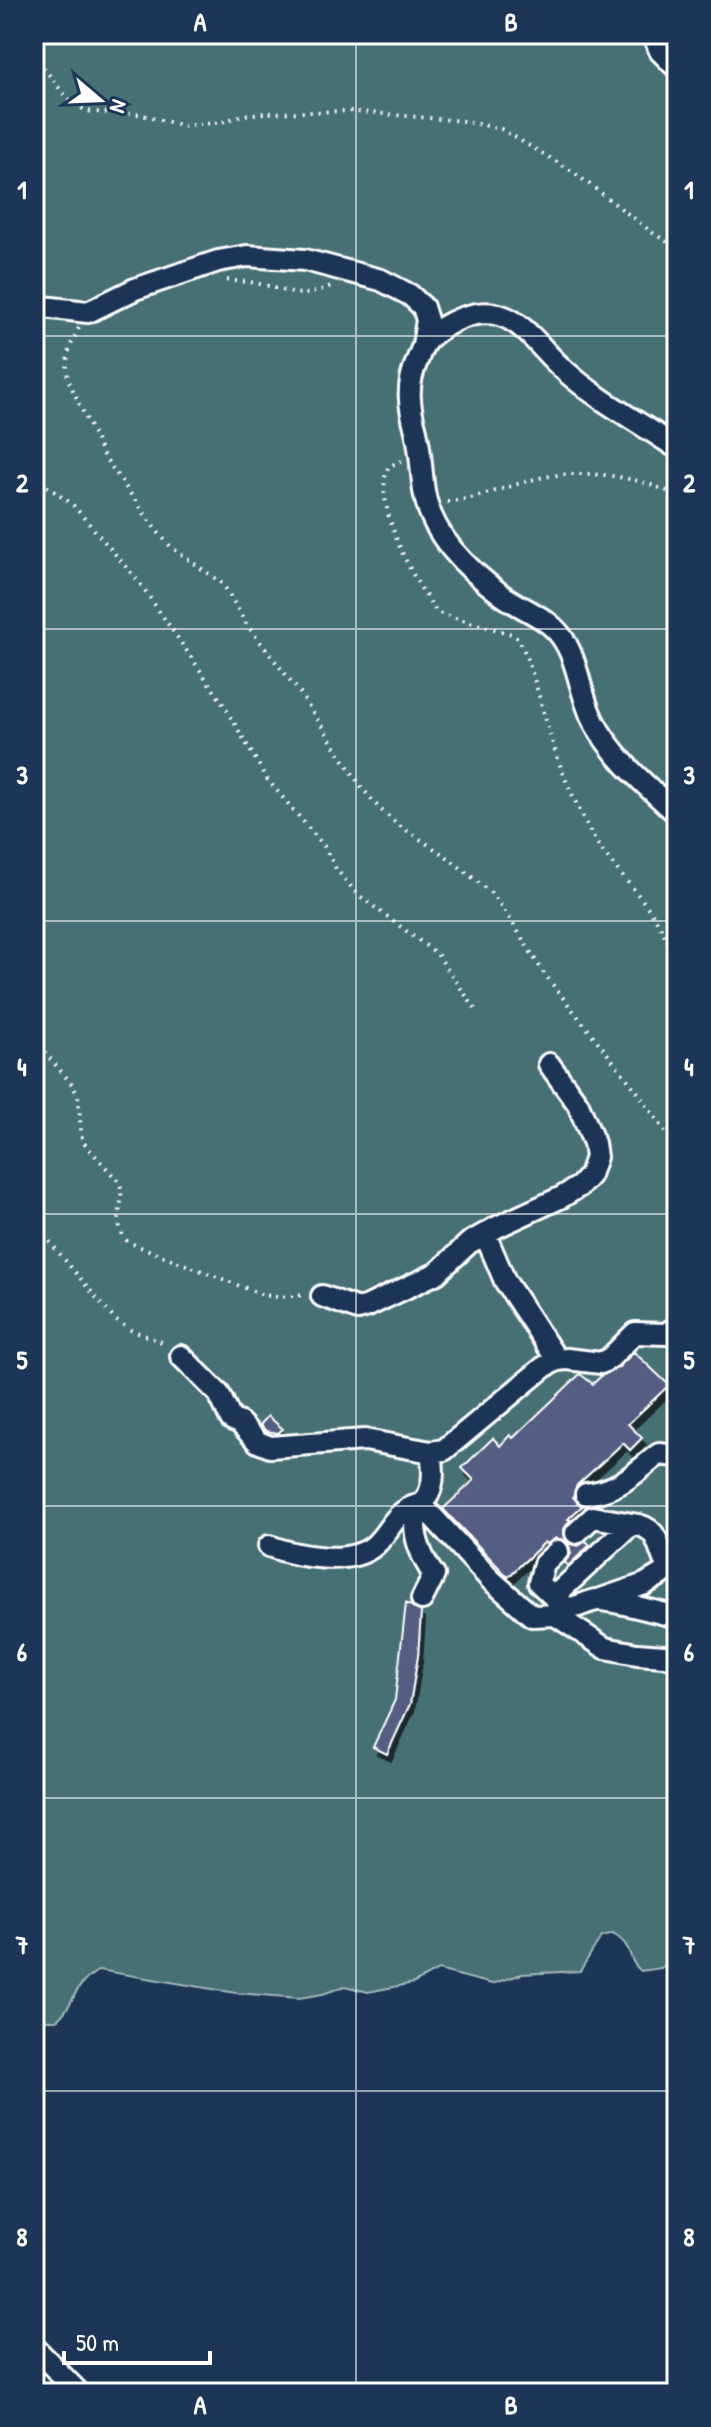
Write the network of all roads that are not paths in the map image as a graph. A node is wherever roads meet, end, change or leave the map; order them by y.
1 (653, 34) edge
2 (677, 68) edge
3 (34, 306) edge
4 (423, 345) junction
5 (677, 448) edge
6 (677, 814) edge
7 (549, 1064) dead end
8 (485, 1234) junction
9 (322, 1296) road end
10 (677, 1326) edge
11 (181, 1356) road end
12 (557, 1360) junction
13 (431, 1452) junction
14 (677, 1456) edge
15 (586, 1494) dead end
16 (421, 1504) junction
17 (632, 1524) junction
18 (576, 1533) dead end
19 (269, 1546) dead end
20 (558, 1551) dead end
21 (674, 1570) edge
22 (422, 1599) dead end
23 (598, 1600) junction
24 (558, 1607) junction
25 (677, 1617) edge
26 (677, 1657) edge
27 (34, 2347) edge
28 (79, 2393) edge

1 - 2 street
3 - 4 street
4 - 5 street
4 - 6 street
7 - 8 street
8 - 9 street
8 - 12 street
10 - 12 street
11 - 13 street
12 - 13 street
13 - 16 street
14 - 15 street
16 - 19 street
16 - 22 street
16 - 24 street
17 - 18 street
17 - 21 street
17 - 24 street
20 - 24 street
21 - 23 street
23 - 24 street
23 - 25 street
24 - 26 street
27 - 28 street

